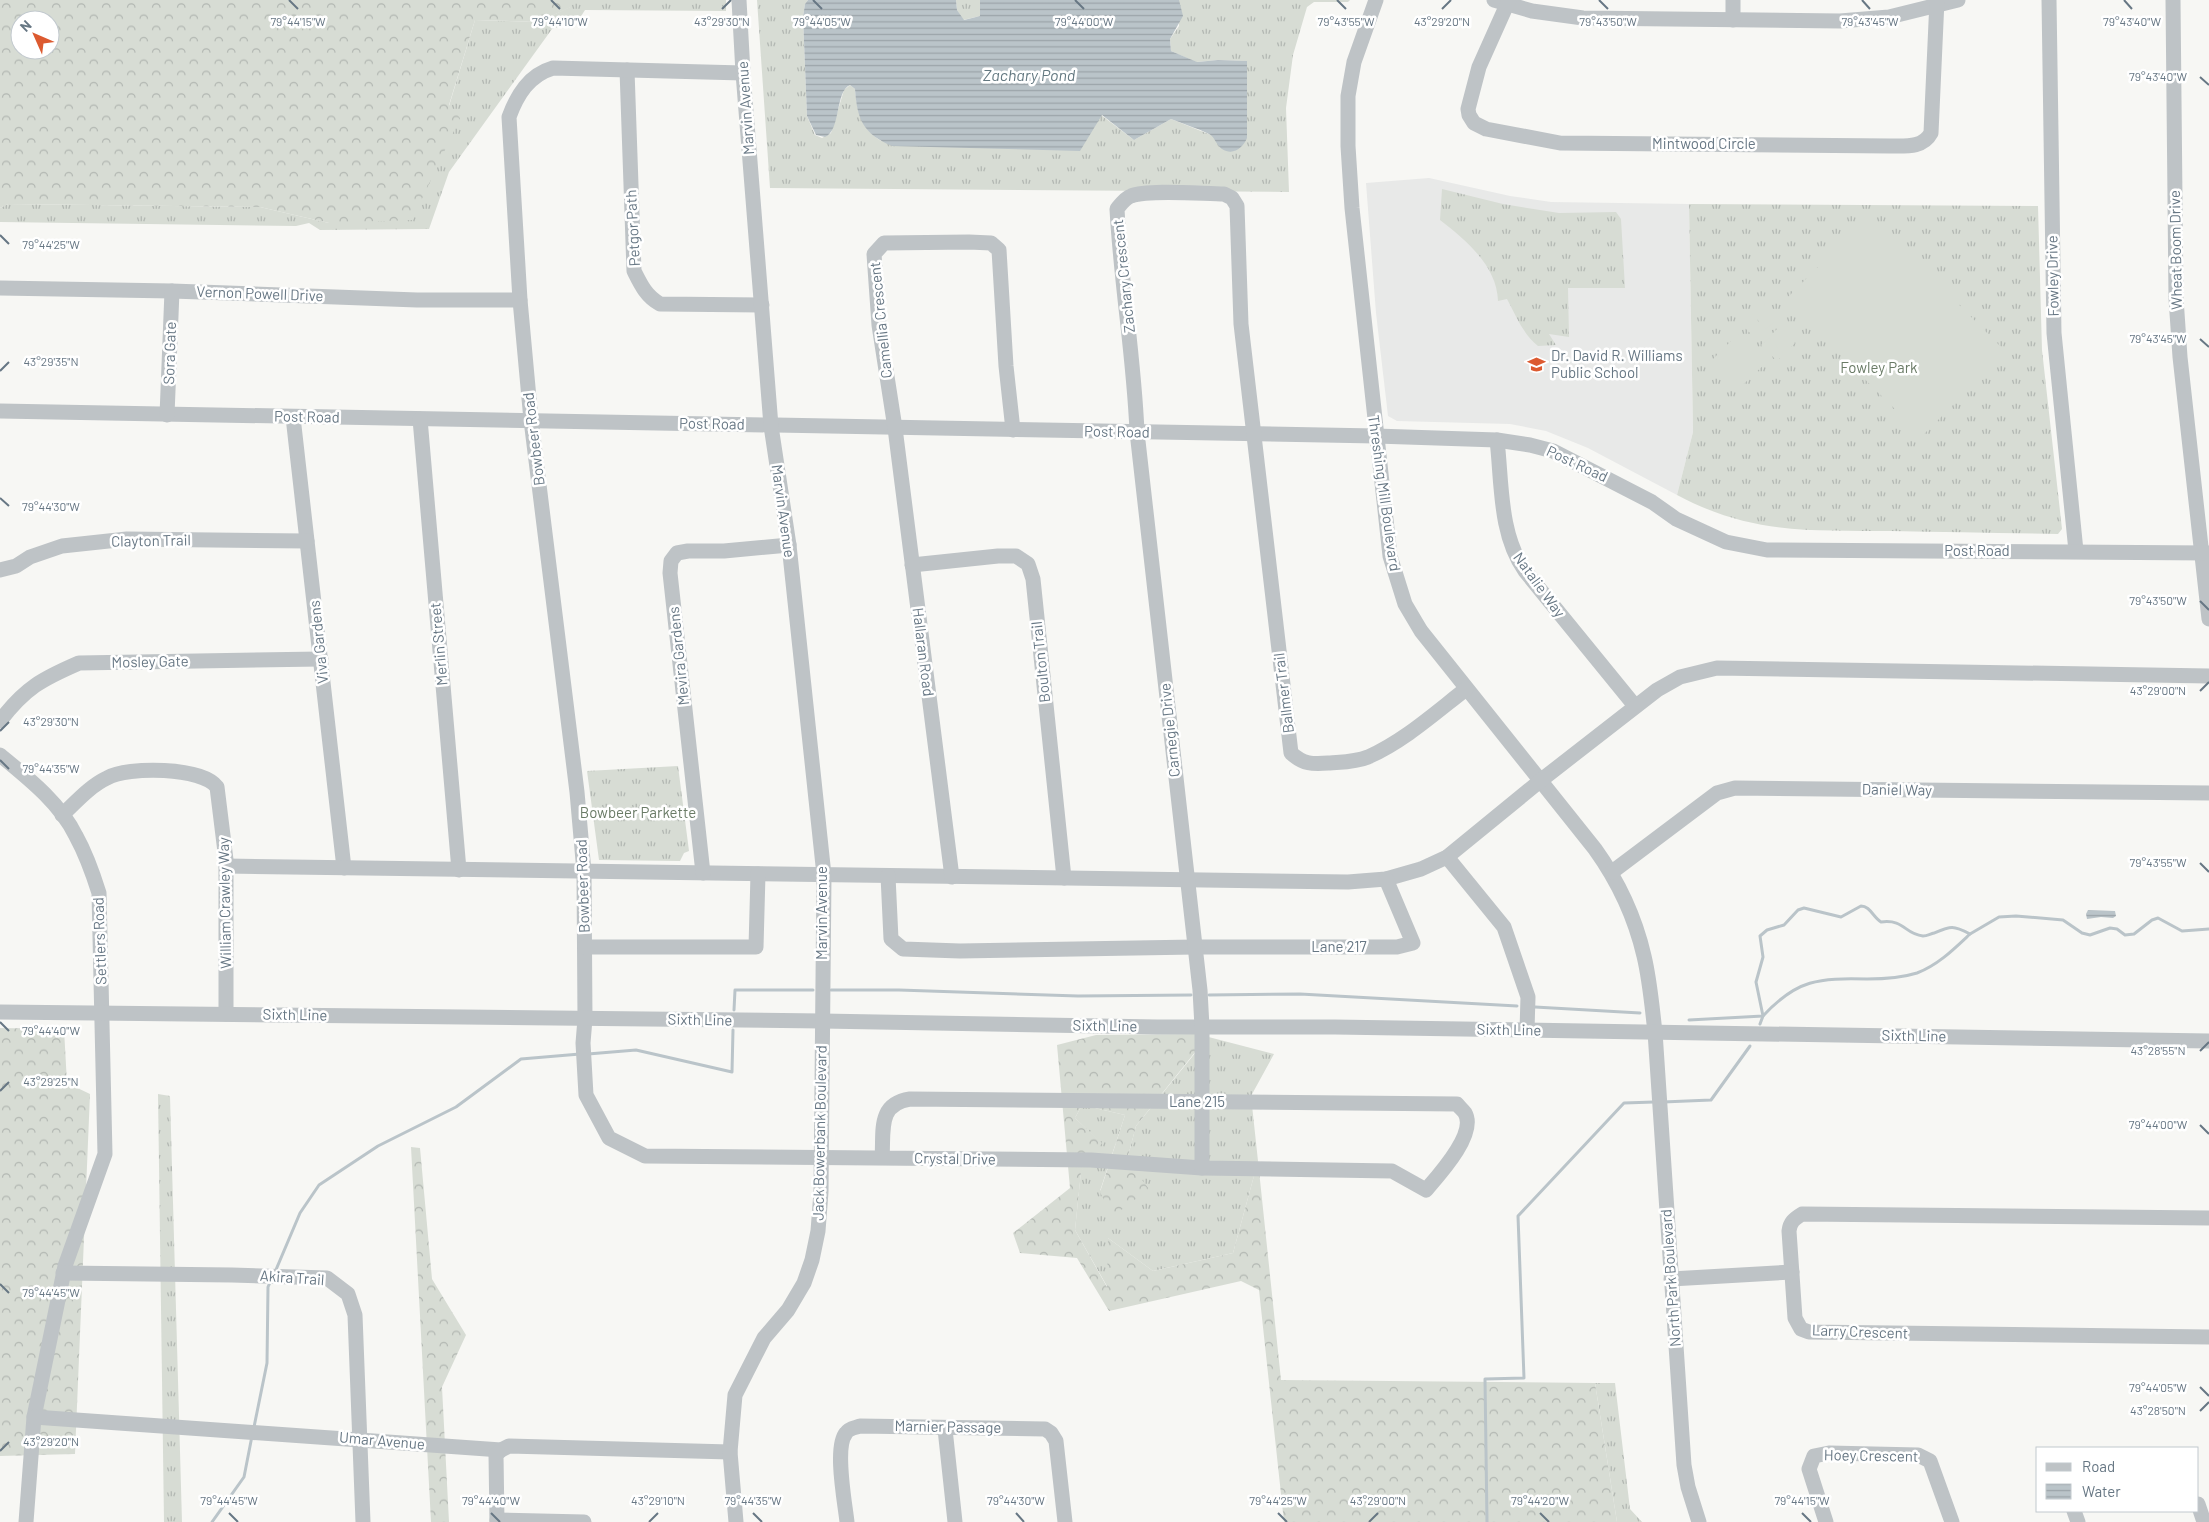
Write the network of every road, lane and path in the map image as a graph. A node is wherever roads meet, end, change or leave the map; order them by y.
1 (739, 0) edge
2 (1376, 0) edge
3 (1732, 0) edge
4 (1958, 0) edge
5 (2049, 0) edge
6 (2173, 0) edge
7 (1503, 2) edge
8 (1936, 3) edge
9 (1733, 20) junction
10 (627, 70) junction
11 (743, 73) junction
12 (0, 288) edge
13 (172, 291) junction
14 (520, 300) junction
15 (762, 305) junction
16 (0, 411) edge
17 (167, 414) junction
18 (292, 417) junction
19 (420, 419) junction
20 (531, 420) junction
21 (771, 426) junction
22 (895, 428) junction
23 (1013, 430) junction
24 (1137, 432) junction
25 (1254, 434) junction
26 (1376, 436) junction
27 (1497, 440) junction
28 (307, 541) junction
29 (789, 546) junction
30 (2076, 551) junction
31 (2206, 553) edge
32 (912, 565) junction
33 (0, 570) edge
34 (2209, 619) edge
35 (321, 659) junction
36 (2209, 676) edge
37 (1466, 689) junction
38 (1635, 706) junction
39 (0, 721) edge
40 (0, 755) edge
41 (1540, 781) junction
42 (2209, 793) edge
43 (62, 814) junction
44 (1447, 857) junction
45 (226, 866) junction
46 (344, 868) junction
47 (459, 870) junction
48 (584, 872) junction
49 (1612, 872) junction
50 (703, 873) junction
51 (758, 874) junction
52 (824, 875) junction
53 (888, 876) junction
54 (952, 877) junction
55 (1064, 878) junction
56 (1386, 879) junction
57 (1187, 880) junction
58 (585, 947) junction
59 (1195, 947) junction
60 (0, 1012) edge
61 (102, 1013) junction
62 (226, 1014) junction
63 (585, 1019) junction
64 (822, 1021) junction
65 (1202, 1027) junction
66 (1527, 1030) junction
67 (1655, 1032) junction
68 (2209, 1041) edge
69 (1202, 1102) junction
70 (882, 1158) junction
71 (821, 1159) junction
72 (1202, 1168) junction
73 (1426, 1190) joint
74 (2209, 1218) edge
75 (1792, 1272) junction
76 (63, 1273) junction
77 (1671, 1279) junction
78 (2209, 1337) edge
79 (34, 1417) junction
80 (945, 1429) junction
81 (360, 1438) junction
82 (501, 1450) junction
83 (730, 1452) junction
84 (2199, 1507) edge
85 (497, 1521) edge
86 (26, 1522) edge
87 (363, 1522) edge
88 (584, 1522) edge
89 (736, 1522) edge
90 (847, 1522) edge
91 (955, 1522) edge
92 (1064, 1522) edge
93 (1699, 1522) edge
94 (1826, 1522) edge
95 (1952, 1522) edge
96 (2204, 1522) edge

1 - 11 street, Marvin Avenue
2 - 26 street, Threshing Mill Boulevard
3 - 9 street
4 - 8 street
5 - 30 street, Fowley Drive
6 - 31 street, Wheat Boom Drive
7 - 8 street, Mintwood Circle
7 - 9 street
8 - 9 street
10 - 11 street, Bowbeer Road
10 - 14 street, Bowbeer Road
10 - 15 street, Petgor Path
11 - 15 street, Marvin Avenue
12 - 13 street, Vernon Powell Drive
13 - 14 street, Vernon Powell Drive
13 - 17 street, Sora Gate
14 - 20 street, Bowbeer Road
15 - 21 street, Marvin Avenue
16 - 17 street, Post Road
17 - 18 street, Post Road
18 - 19 street, Post Road
18 - 28 street, Viva Gardens
19 - 20 street, Post Road
19 - 47 street, Merlin Street
20 - 21 street, Post Road
20 - 48 street, Bowbeer Road
21 - 22 street, Post Road
21 - 29 street, Marvin Avenue
22 - 23 street, Post Road
22 - 23 street, Camellia Crescent
22 - 32 street, Hallaran Road
23 - 24 street, Post Road
24 - 25 street, Post Road
24 - 25 street, Zachary Crescent
24 - 57 street, Carnegie Drive
25 - 26 street, Post Road
25 - 37 street, Ballmer Trail
26 - 27 street, Post Road
26 - 37 street, Threshing Mill Boulevard
27 - 30 street, Post Road
27 - 38 street, Natalie Way
28 - 33 street, Clayton Trail
28 - 35 street, Viva Gardens
29 - 50 street, Mevira Gardens
29 - 52 street, Marvin Avenue
30 - 31 street, Post Road
31 - 34 street, Wheat Boom Drive
32 - 54 street, Hallaran Road
32 - 55 street, Boulton Trail
35 - 39 street, Mosley Gate
35 - 46 street, Viva Gardens
36 - 38 street
37 - 41 street, Threshing Mill Boulevard
38 - 41 street
40 - 43 street, Settlers Road
41 - 44 street
41 - 49 street, Threshing Mill Boulevard
42 - 49 street, Daniel Way
43 - 45 street, William Crawley Way
43 - 61 street, Settlers Road
44 - 56 street
44 - 66 street
45 - 46 street
45 - 62 street, William Crawley Way
46 - 47 street
47 - 48 street
48 - 50 street
48 - 58 street, Bowbeer Road
49 - 67 street, Threshing Mill Boulevard
50 - 51 street
51 - 52 street
51 - 58 street
52 - 53 street
52 - 64 street, Marvin Avenue
53 - 54 street
53 - 59 street
54 - 55 street
55 - 57 street
56 - 57 street
56 - 59 street, Lane 217
57 - 59 street, Carnegie Drive
58 - 63 street, Bowbeer Road
59 - 65 street, Carnegie Drive
60 - 61 street, Sixth Line
61 - 62 street, Sixth Line
61 - 76 street, Settlers Road
62 - 63 street, Sixth Line
63 - 64 street, Sixth Line
63 - 71 street, Crystal Drive
64 - 65 street, Sixth Line
64 - 71 street, Jack Bowerbank Boulevard
65 - 66 street, Sixth Line
65 - 69 street, Carnegie Drive
66 - 67 street, Sixth Line
67 - 68 street, Sixth Line
67 - 77 street, North Park Boulevard
69 - 70 street, Lane 215
69 - 72 street, Carnegie Drive
69 - 73 street, Lane 215
70 - 71 street, Crystal Drive
70 - 72 street, Crystal Drive
71 - 83 street, Jack Bowerbank Boulevard
72 - 73 street, Crystal Drive
74 - 75 street, Larry Crescent
75 - 77 street
75 - 78 street, Larry Crescent
76 - 79 street, Settlers Road
76 - 81 street, Akira Trail
77 - 93 street, North Park Boulevard
79 - 81 street, Umar Avenue
79 - 86 street, Settlers Road
80 - 90 street, Marnier Passage
80 - 91 street
80 - 92 street, Marnier Passage
81 - 82 street, Umar Avenue
81 - 87 street, Akira Trail
82 - 83 street, Umar Avenue
82 - 85 street
83 - 89 street, Jack Bowerbank Boulevard
84 - 96 street
85 - 88 street
94 - 95 street, Hoey Crescent

